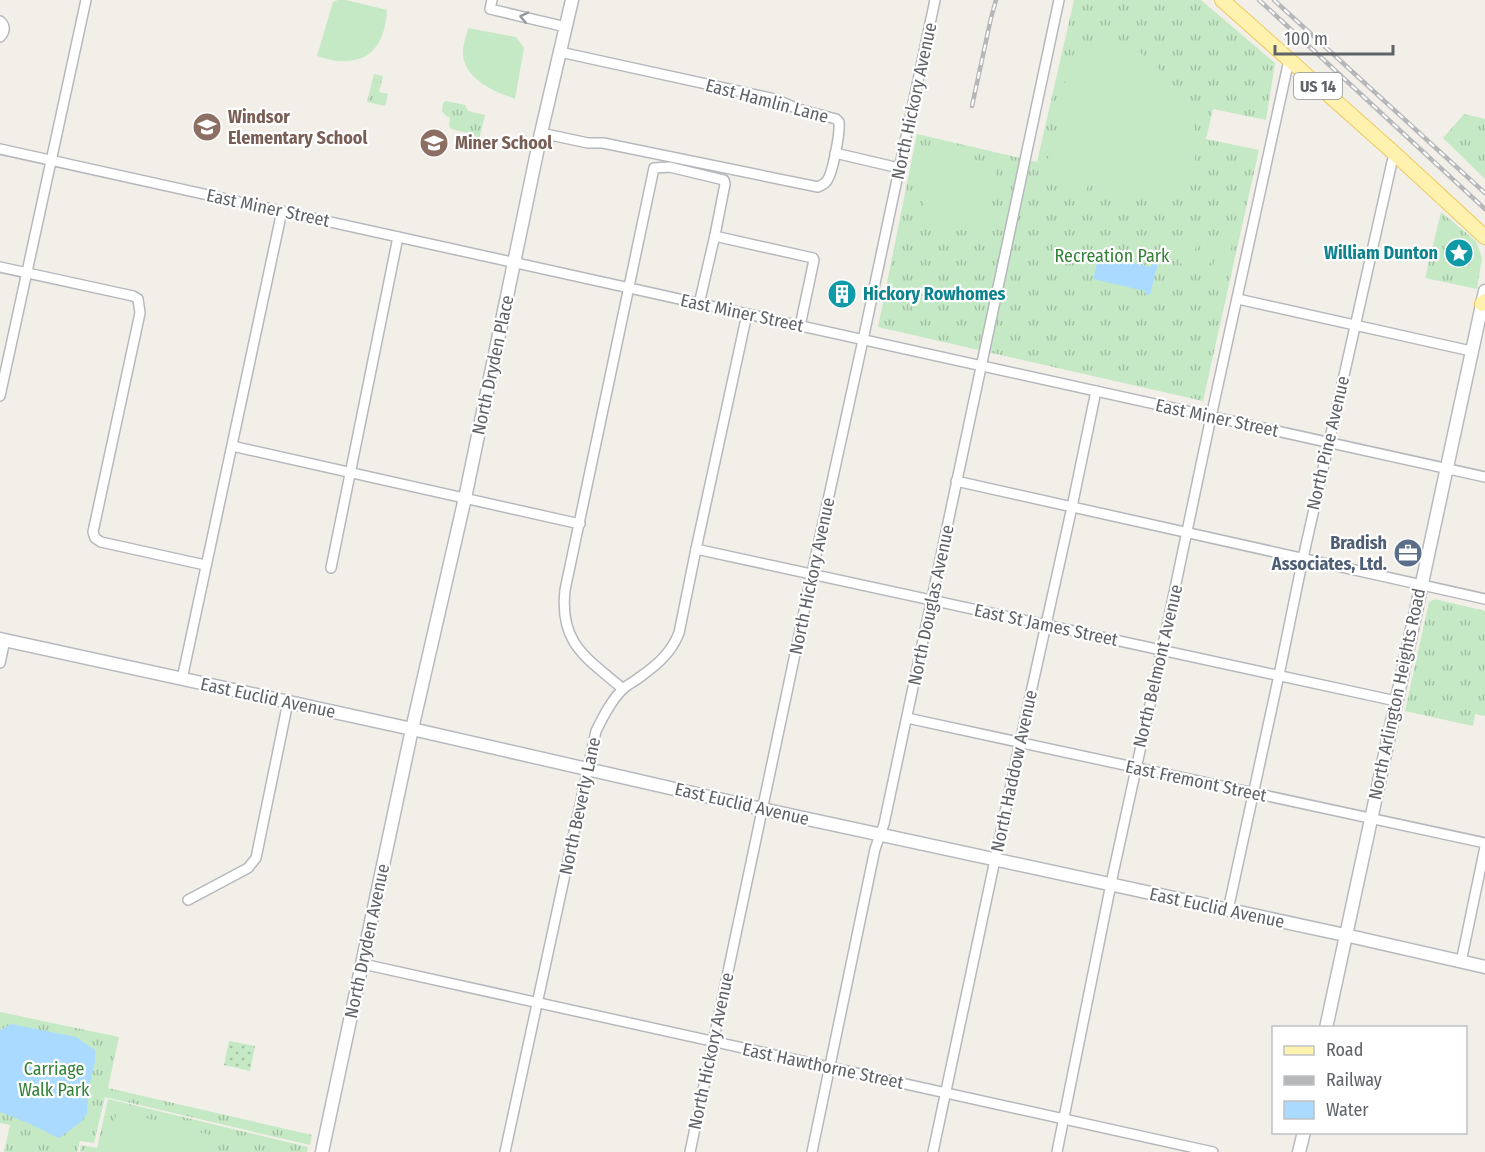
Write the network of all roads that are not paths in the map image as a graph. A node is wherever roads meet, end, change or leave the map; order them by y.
1 (86, 0) edge
2 (492, 0) edge
3 (572, 0) edge
4 (935, 0) edge
5 (1059, 0) edge
6 (1222, 0) edge
7 (0, 21) edge
8 (566, 27) junction
9 (0, 37) edge
10 (560, 52) junction
11 (1289, 60) junction
12 (541, 133) junction
13 (0, 149) edge
14 (835, 153) junction
15 (1394, 153) junction
16 (50, 160) junction
17 (899, 168) junction
18 (282, 211) junction
19 (715, 235) junction
20 (398, 237) junction
21 (1485, 237) edge
22 (514, 263) junction
23 (0, 267) edge
24 (27, 273) junction
25 (628, 288) junction
26 (1238, 299) junction
27 (1484, 299) edge
28 (699, 304) junction
29 (747, 314) junction
30 (1355, 324) junction
31 (800, 326) junction
32 (863, 340) junction
33 (1471, 351) junction
34 (981, 366) junction
35 (1096, 391) junction
36 (0, 396) edge
37 (1211, 417) junction
38 (1329, 442) junction
39 (232, 446) junction
40 (1446, 468) junction
41 (350, 473) junction
42 (1485, 477) edge
43 (956, 481) junction
44 (465, 498) junction
45 (1072, 507) junction
46 (580, 524) junction
47 (1187, 532) junction
48 (696, 549) junction
49 (1303, 558) junction
50 (206, 566) junction
51 (331, 568) dead end
52 (812, 574) junction
53 (1421, 584) junction
54 (1485, 599) edge
55 (932, 600) junction
56 (1046, 625) junction
57 (2, 639) edge
58 (1162, 650) junction
59 (0, 663) edge
60 (1279, 675) junction
61 (182, 679) junction
62 (623, 689) junction
63 (1396, 701) junction
64 (288, 702) junction
65 (907, 718) junction
66 (412, 729) junction
67 (1020, 742) junction
68 (1135, 767) junction
69 (589, 770) junction
70 (1252, 793) junction
71 (762, 809) junction
72 (1370, 818) junction
73 (880, 834) junction
74 (1485, 845) edge
75 (995, 859) junction
76 (1110, 884) junction
77 (188, 900) dead end
78 (1228, 910) junction
79 (1345, 935) junction
80 (1461, 962) junction
81 (363, 963) junction
82 (1485, 968) edge
83 (537, 1002) junction
84 (1326, 1026) edge
85 (714, 1041) junction
86 (831, 1067) junction
87 (946, 1093) junction
88 (1064, 1118) junction
89 (1304, 1134) edge
90 (1178, 1148) edge
91 (322, 1152) edge
92 (505, 1152) edge
93 (690, 1152) edge
94 (812, 1152) edge
95 (933, 1152) edge
96 (1056, 1152) edge
97 (1213, 1152) edge
98 (1299, 1152) edge

1 - 16 street
8 -> 2 street
3 - 8 street, North Dryden Place
4 - 17 street, North Hickory Avenue
5 - 34 street, North Douglas Avenue
6 - 11 main road, US 14
7 - 9 street
8 - 10 street, North Dryden Place
10 - 12 street, North Dryden Place
10 - 14 street, East Hamlin Lane
11 - 15 main road, US 14
11 - 26 street, North Belmont Avenue
12 - 14 street, East Hamlin Lane
12 - 22 street, North Dryden Place
13 - 16 street, East Miner Street
14 - 17 street
15 - 21 main road, US 14
15 - 30 street, North Pine Avenue
16 - 18 street, East Miner Street
16 - 24 street
17 - 32 street, North Hickory Avenue
18 - 20 street, East Miner Street
18 - 39 street
19 - 25 street
19 - 28 street
19 - 31 street
20 - 22 street, East Miner Street
20 - 41 street
22 - 25 street, East Miner Street
22 - 44 street, North Dryden Place
23 - 24 street
24 - 36 street
24 - 50 street
25 - 28 street, East Miner Street
25 - 46 street
26 - 30 street
26 - 37 street, North Belmont Avenue
27 - 33 street, North Arlington Heights Road
28 - 29 street, East Miner Street
29 - 31 street, East Miner Street
29 - 48 street, North Beverly Lane
30 - 33 street
30 - 38 street, North Pine Avenue
31 - 32 street, East Miner Street
32 - 34 street, East Miner Street
32 - 52 street, North Hickory Avenue
33 - 40 street, North Arlington Heights Road
34 - 35 street, East Miner Street
34 - 43 street, North Douglas Avenue
35 - 37 street, East Miner Street
35 - 45 street, North Haddow Avenue
37 - 38 street, East Miner Street
37 - 47 street, North Belmont Avenue
38 - 40 street, East Miner Street
38 - 49 street, North Pine Avenue
39 - 41 street
39 - 50 street
40 - 42 street, East Miner Street
40 - 53 street, North Arlington Heights Road
41 - 44 street
41 - 51 street
43 - 45 street
43 - 55 street, North Douglas Avenue
44 - 46 street
44 - 66 street, North Dryden Place
45 - 47 street
45 - 56 street, North Haddow Avenue
46 - 62 street
47 - 49 street
47 - 58 street, North Belmont Avenue
48 - 52 street, East St James Street
48 - 62 street, North Beverly Lane
49 - 53 street
49 - 60 street, North Pine Avenue
50 - 61 street
52 - 55 street, East St James Street
52 - 71 street, North Hickory Avenue
53 - 54 street
53 - 63 street, North Arlington Heights Road
55 - 56 street, East St James Street
55 - 65 street, North Douglas Avenue
56 - 58 street, East St James Street
56 - 67 street, North Haddow Avenue
57 - 59 street
57 - 61 street, East Euclid Avenue
58 - 60 street, East St James Street
58 - 68 street, North Belmont Avenue
60 - 63 street, East St James Street
60 - 70 street, North Pine Avenue
61 - 64 street, East Euclid Avenue
62 - 69 street, North Beverly Lane
63 - 72 street, North Arlington Heights Road
64 - 66 street, East Euclid Avenue
64 - 77 street
65 - 67 street, East Fremont Street
65 - 73 street, North Douglas Avenue
66 - 69 street, East Euclid Avenue
66 - 81 street, North Dryden Avenue
67 - 68 street, East Fremont Street
67 - 75 street, North Haddow Avenue
68 - 70 street, East Fremont Street
68 - 76 street, North Belmont Avenue
69 - 71 street, East Euclid Avenue
69 - 83 street, North Beverly Lane
70 - 72 street, East Fremont Street
70 - 78 street, North Pine Avenue
71 - 73 street, East Euclid Avenue
71 - 85 street, North Hickory Avenue
72 - 74 street, East Fremont Street
72 - 79 street, North Arlington Heights Road
73 - 75 street, East Euclid Avenue
73 - 86 street, North Douglas Avenue
74 - 80 street
75 - 76 street, East Euclid Avenue
75 - 87 street, North Haddow Avenue
76 - 78 street, East Euclid Avenue
76 - 88 street, North Belmont Avenue
78 - 79 street, East Euclid Avenue
79 - 80 street, East Euclid Avenue
79 - 84 street, North Arlington Heights Road
80 - 82 street, East Euclid Avenue
81 - 83 street, East Hawthorne Street
81 - 91 street, North Dryden Avenue
83 - 85 street, East Hawthorne Street
83 - 92 street, North Beverly Lane
85 - 86 street, East Hawthorne Street
85 - 93 street, North Hickory Avenue
86 - 87 street, East Hawthorne Street
86 - 94 street, North Douglas Avenue
87 - 88 street, East Hawthorne Street
87 - 95 street, North Haddow Avenue
88 - 90 street, East Hawthorne Street
88 - 96 street, North Belmont Avenue
89 - 98 street
90 - 97 street, East Hawthorne Street

